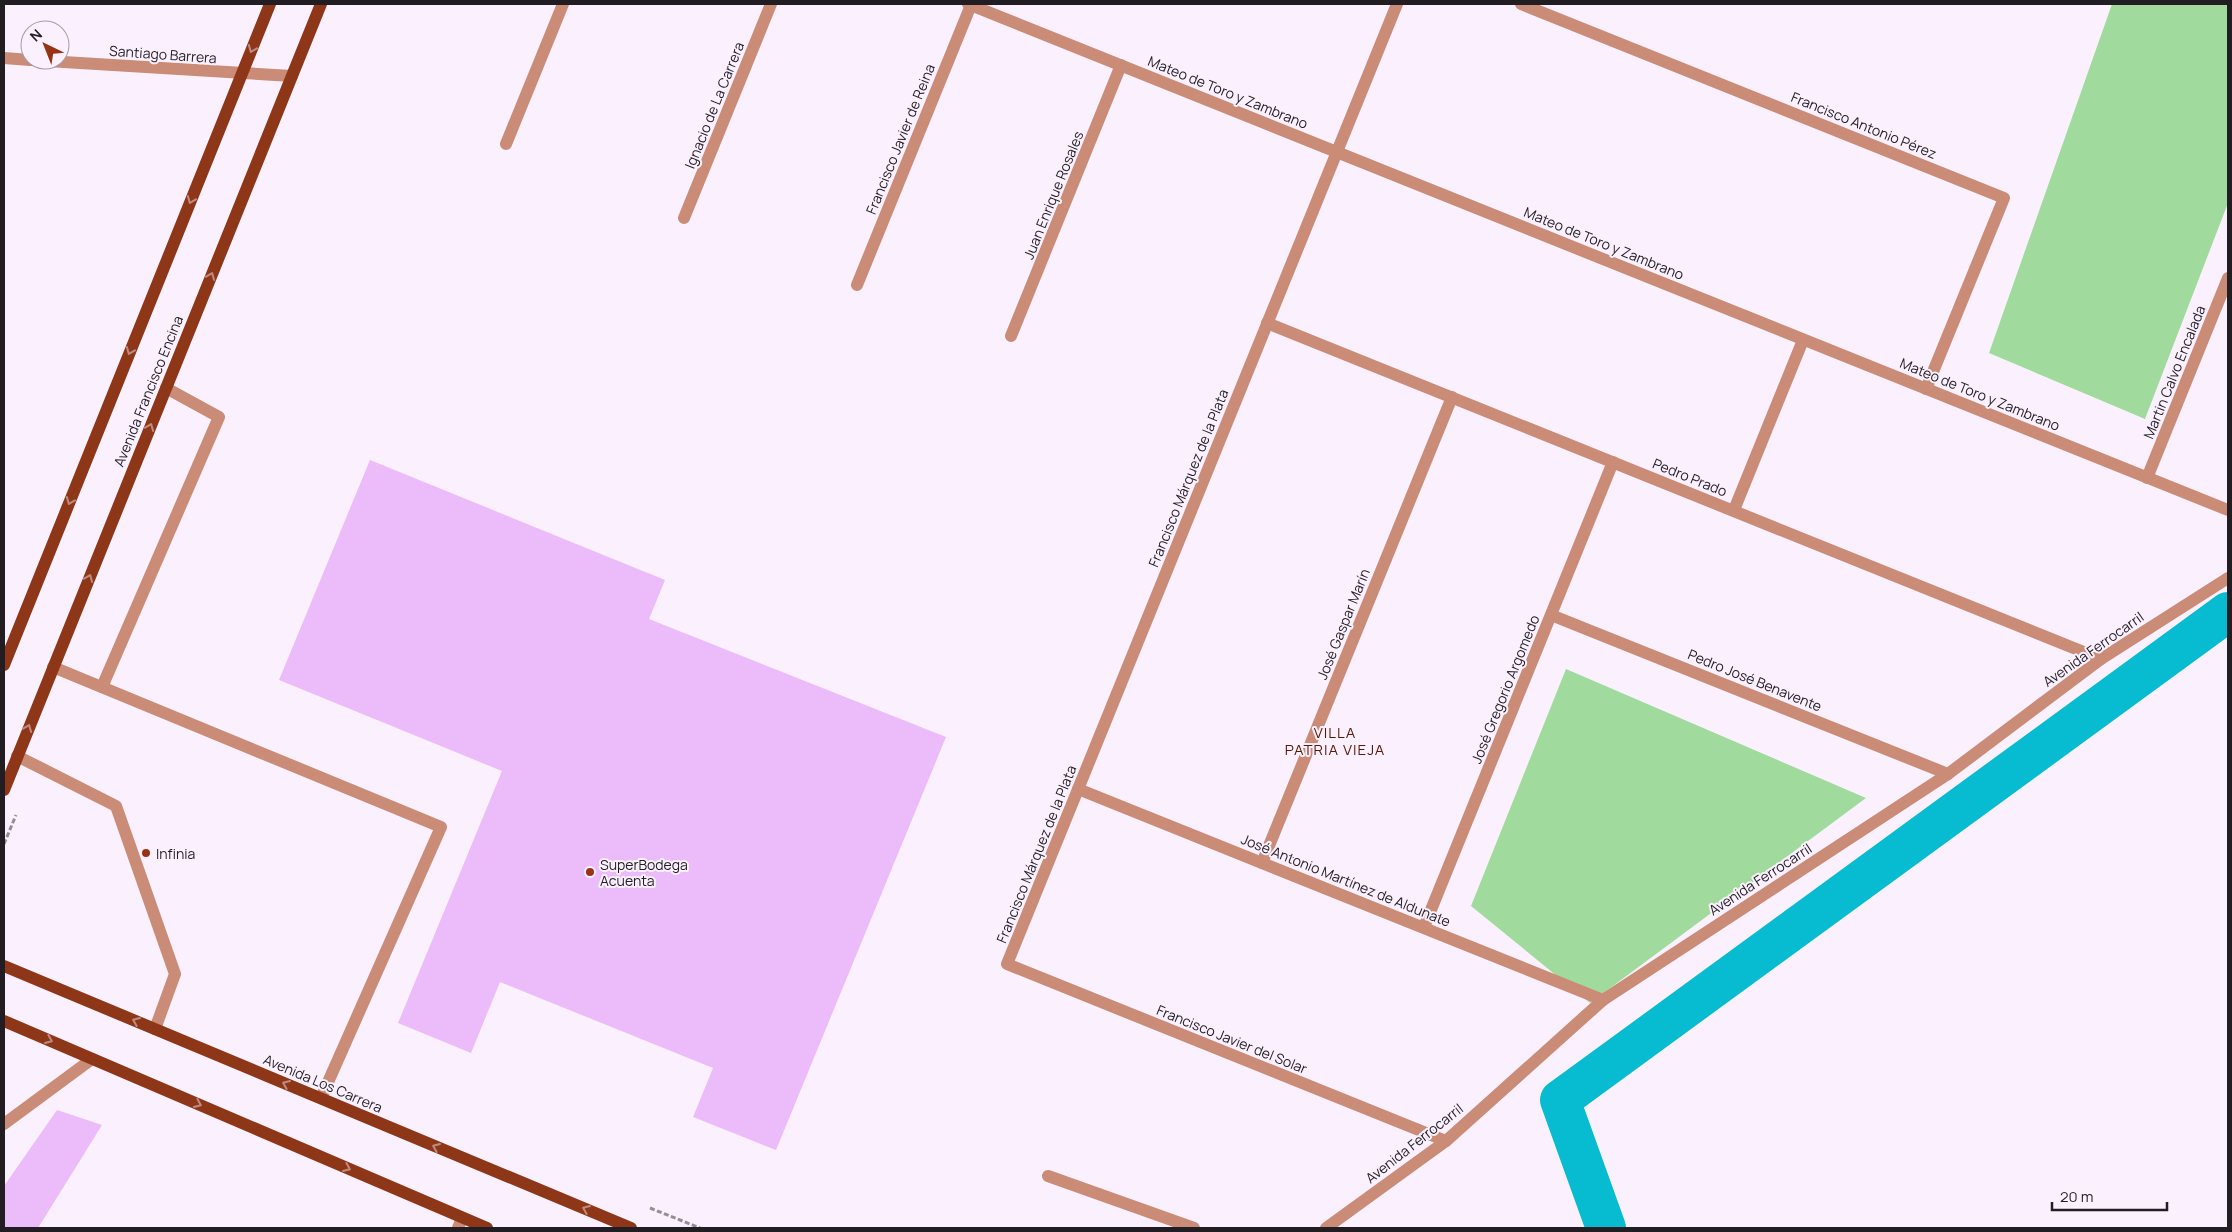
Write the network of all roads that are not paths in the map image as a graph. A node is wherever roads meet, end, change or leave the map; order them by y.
1 (270, 4) edge
2 (321, 4) edge
3 (563, 4) edge
4 (771, 4) edge
5 (969, 4) edge
6 (1397, 4) edge
7 (1521, 4) edge
8 (4, 58) edge
9 (20, 59) edge
10 (70, 63) edge
11 (1122, 65) junction
12 (241, 75) junction
13 (292, 76) junction
14 (506, 144) dead end
15 (1337, 152) junction
16 (684, 218) dead end
17 (2228, 278) edge
18 (856, 285) dead end
19 (1267, 323) junction
20 (1012, 336) dead end
21 (1803, 340) junction
22 (166, 388) junction
23 (1926, 389) junction
24 (1452, 397) junction
25 (1613, 462) junction
26 (2147, 478) junction
27 (1734, 510) junction
28 (2228, 510) edge
29 (2228, 578) edge
30 (1551, 615) junction
31 (2101, 658) junction
32 (4, 665) edge
33 (53, 667) junction
34 (102, 687) junction
35 (18, 756) junction
36 (1948, 774) junction
37 (1078, 789) junction
38 (4, 790) edge
39 (1262, 863) junction
40 (1424, 927) junction
41 (1007, 964) joint
42 (4, 966) edge
43 (1603, 1000) junction
44 (4, 1021) edge
45 (155, 1029) junction
46 (92, 1059) junction
47 (321, 1098) junction
48 (4, 1124) edge
49 (1446, 1141) junction
50 (1048, 1176) dead end
51 (460, 1223) edge
52 (487, 1228) edge
53 (631, 1228) edge
54 (1194, 1228) edge
55 (1326, 1228) edge

1 -> 12 main road
2 - 13 main road, Avenida Francisco Encina
3 - 14 street
4 - 16 street, Ignacio de La Carrera
5 - 11 street, Mateo de Toro y Zambrano
5 - 18 street, Francisco Javier de Reina
6 - 15 street, Francisco Márquez de la Plata
7 - 23 street, Francisco Antonio Pérez
8 - 9 street, Santiago Barrera
10 - 12 street, Santiago Barrera
11 - 15 street, Mateo de Toro y Zambrano
11 - 20 street, Juan Enrique Rosales
12 - 13 street, Santiago Barrera
12 -> 32 main road
22 -> 13 main road, Avenida Francisco Encina
15 - 19 street, Francisco Márquez de la Plata
15 - 21 street, Mateo de Toro y Zambrano
17 - 26 street, Martin Calvo Encalada
19 - 24 street, Pedro Prado
19 - 37 street, Francisco Márquez de la Plata
21 - 23 street, Mateo de Toro y Zambrano
21 - 27 street
33 -> 22 main road, Avenida Francisco Encina
22 - 34 street
23 - 26 street, Mateo de Toro y Zambrano
24 - 25 street, Pedro Prado
24 - 39 street, José Gaspar Marín
25 - 27 street, Pedro Prado
25 - 30 street, José Gregorio Argomedo
26 - 28 street, Mateo de Toro y Zambrano
27 - 31 street, Pedro Prado
29 - 31 street, Avenida Ferrocarril
30 - 36 street, Pedro José Benavente
30 - 40 street, José Gregorio Argomedo
31 - 36 street, Avenida Ferrocarril
33 - 34 street
35 -> 33 main road, Avenida Francisco Encina
34 - 47 street
35 - 38 main road, Avenida Francisco Encina
35 - 45 street
36 - 43 street, Avenida Ferrocarril
37 - 39 street, José Antonio Martínez de Aldunate
37 - 41 street, Francisco Márquez de la Plata
39 - 40 street, José Antonio Martínez de Aldunate
40 - 43 street, José Antonio Martínez de Aldunate
41 - 49 street, Francisco Javier del Solar
45 -> 42 main road, Avenida Los Carrera
43 - 49 street, Avenida Ferrocarril
44 -> 46 main road
47 -> 45 main road, Avenida Los Carrera
46 - 48 street
46 -> 51 main road
53 -> 47 main road, Avenida Los Carrera
49 - 55 street, Avenida Ferrocarril
50 - 54 street
51 - 52 main road

